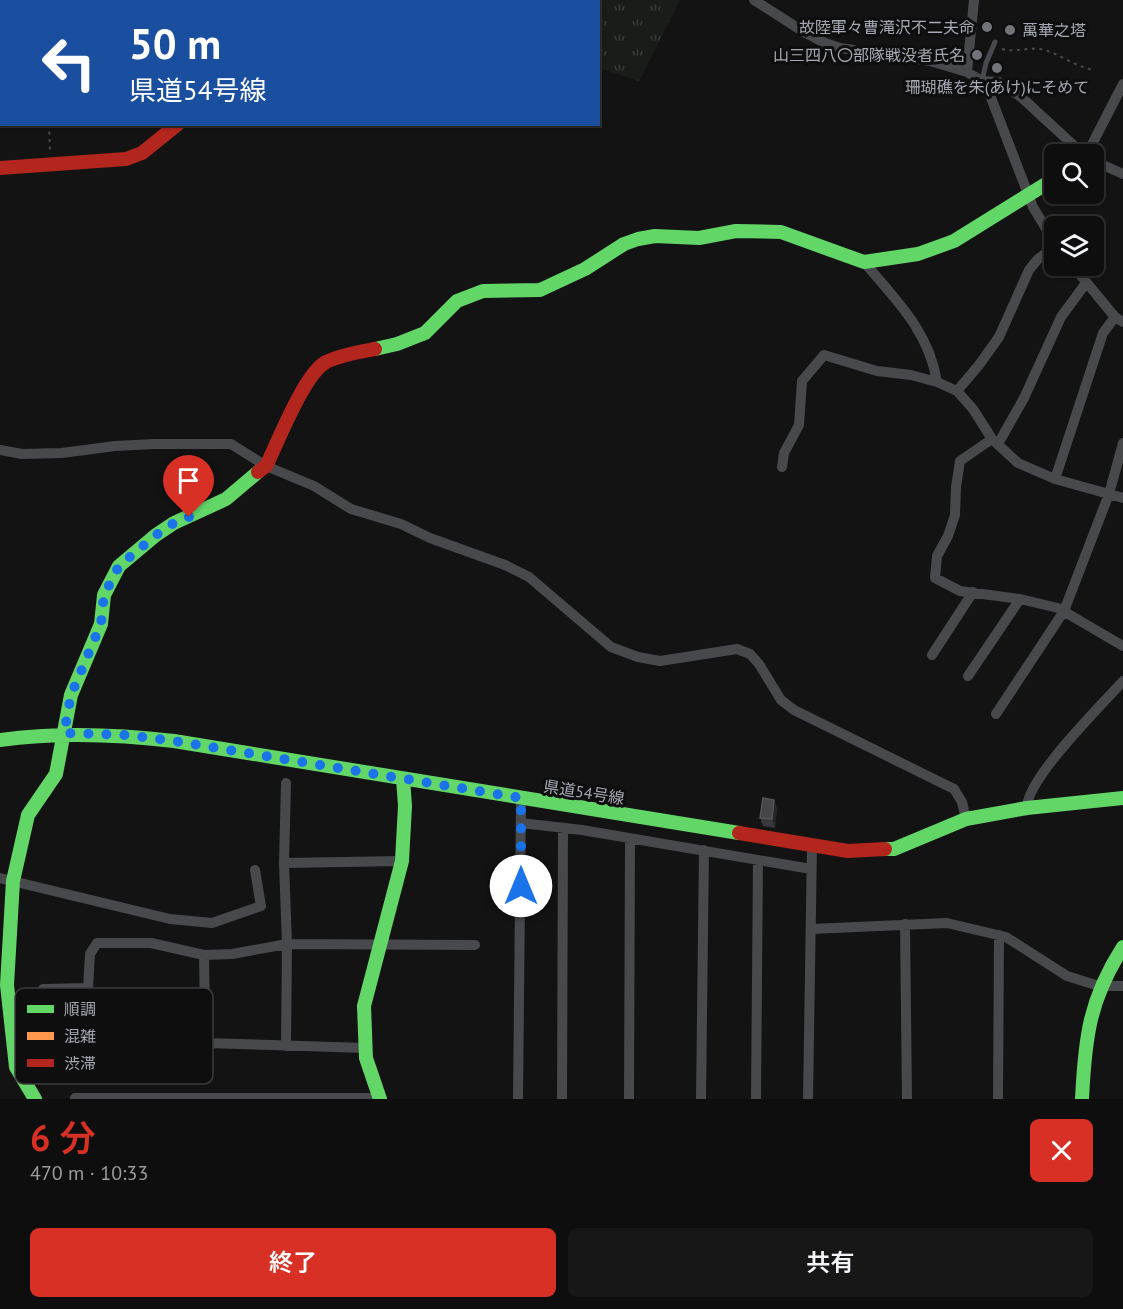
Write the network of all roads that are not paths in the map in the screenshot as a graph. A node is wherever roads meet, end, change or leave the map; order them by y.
1 (754, 0) edge
2 (781, 0) edge
3 (975, 0) edge
4 (773, 10) junction
5 (995, 44) road end
6 (967, 72) junction
7 (982, 81) junction
8 (1123, 84) edge
9 (176, 126) edge
10 (1073, 144) edge
11 (1090, 144) edge
12 (1104, 165) edge
13 (0, 168) edge
14 (1123, 174) edge
15 (1044, 185) edge
16 (1029, 195) junction
17 (1044, 225) edge
18 (1044, 254) edge
19 (864, 262) junction
20 (1081, 276) edge
21 (1086, 283) junction
22 (1119, 320) edge
23 (937, 382) junction
24 (957, 391) junction
25 (995, 441) junction
26 (1123, 443) edge
27 (0, 450) edge
28 (266, 466) junction
29 (782, 467) dead end
30 (1055, 479) junction
31 (1109, 494) junction
32 (1123, 498) edge
33 (973, 592) junction
34 (1020, 599) junction
35 (1064, 611) junction
36 (1123, 646) edge
37 (932, 655) dead end
38 (968, 676) dead end
39 (1123, 681) edge
40 (996, 714) dead end
41 (64, 733) junction
42 (0, 740) edge
43 (403, 779) junction
44 (286, 783) dead end
45 (521, 798) junction
46 (1123, 798) edge
47 (1027, 808) junction
48 (966, 819) junction
49 (521, 823) junction
50 (563, 829) junction
51 (630, 840) junction
52 (812, 845) junction
53 (704, 850) junction
54 (758, 860) junction
55 (402, 861) junction
56 (284, 863) junction
57 (812, 869) junction
58 (255, 870) dead end
59 (6, 879) edge
60 (905, 924) junction
61 (811, 929) junction
62 (999, 935) junction
63 (286, 944) junction
64 (381, 944) junction
65 (475, 945) dead end
66 (1123, 947) edge
67 (204, 956) junction
68 (1099, 986) junction
69 (1123, 986) edge
70 (88, 988) edge
71 (205, 988) edge
72 (213, 1043) edge
73 (286, 1046) junction
74 (366, 1048) junction
75 (15, 1058) edge
76 (26, 1084) edge
77 (75, 1098) edge
78 (380, 1098) edge
79 (34, 1099) edge
80 (166, 1099) edge
81 (518, 1099) edge
82 (562, 1099) edge
83 (629, 1099) edge
84 (701, 1099) edge
85 (756, 1099) edge
86 (808, 1099) edge
87 (907, 1099) edge
88 (998, 1099) edge
89 (1082, 1099) edge

1 - 4 street
2 - 4 street
3 - 6 street
4 - 6 street
5 - 7 lane
6 - 7 street
7 - 10 street
7 - 16 street
8 - 11 street
9 - 13 street
12 - 14 street
15 - 16 street
16 - 17 street
16 - 19 street
18 - 24 street
19 - 23 street
19 - 28 street
20 - 21 street
21 - 22 street
21 - 25 street
22 - 30 street
23 - 24 street
23 - 29 street
24 - 25 street
25 - 30 street
25 - 33 street
26 - 31 street
27 - 28 street
28 - 41 street
28 - 48 street
30 - 31 street
31 - 32 street
31 - 35 street
33 - 34 street
33 - 37 street
34 - 35 street
34 - 38 street
35 - 36 street
35 - 40 street
39 - 47 street
41 - 42 street, 県道54号線
41 - 43 street, 県道54号線
41 - 59 street
43 - 45 street, 県道54号線
43 - 55 street
44 - 56 street
45 - 49 street
45 - 52 street, 県道54号線
46 - 47 street, 県道54号線
47 - 48 street, 県道54号線
48 - 52 street, 県道54号線
49 - 50 street
49 - 81 street
50 - 51 street
50 - 82 street
51 - 53 street
51 - 83 street
52 - 57 street
53 - 54 street
53 - 84 street
54 - 57 street
54 - 85 street
55 - 56 street
55 - 64 street
56 - 63 street
57 - 61 street
58 - 59 street
59 - 75 street
60 - 61 street
60 - 62 street
60 - 87 street
61 - 86 street
62 - 68 street
62 - 88 street
63 - 64 street
63 - 67 street
63 - 73 street
64 - 65 street
64 - 74 street
66 - 68 street
67 - 70 street
67 - 71 street
68 - 69 street
68 - 89 street
72 - 73 street
73 - 74 street
74 - 78 street
76 - 79 street
77 - 80 street
78 - 80 street

